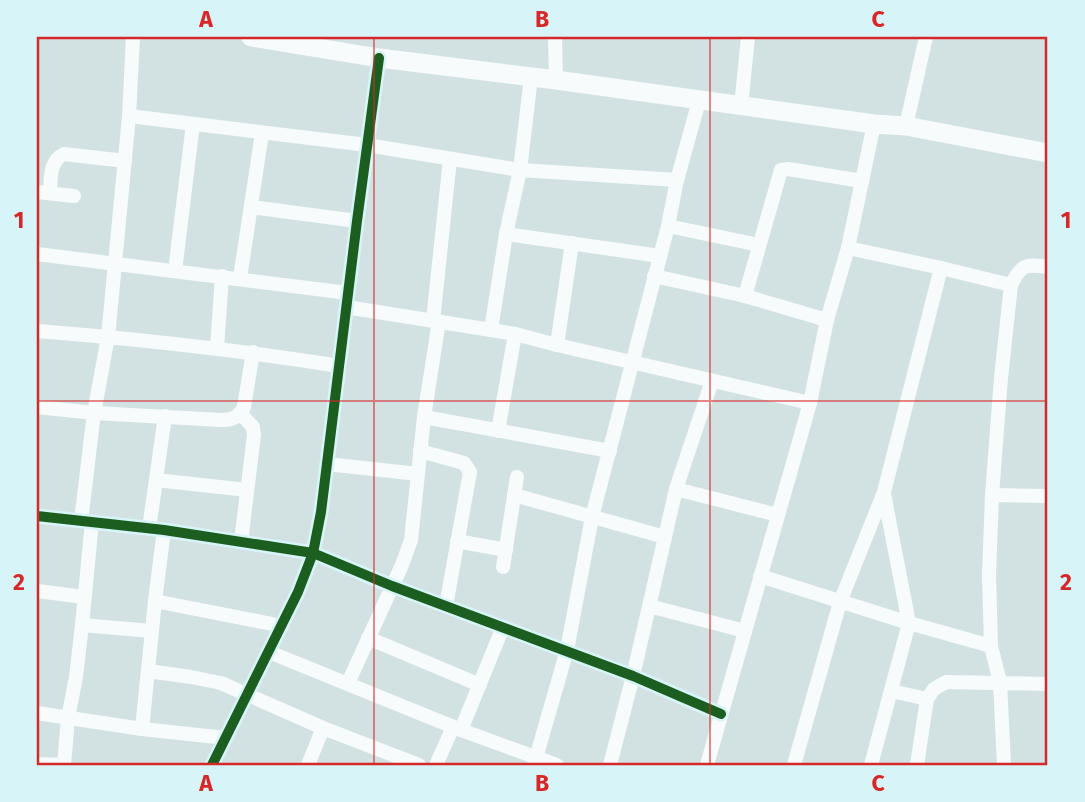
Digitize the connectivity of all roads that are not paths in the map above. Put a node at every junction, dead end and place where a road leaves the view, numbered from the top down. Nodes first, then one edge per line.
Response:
1 (133, 37) edge
2 (251, 37) edge
3 (555, 37) edge
4 (748, 37) edge
5 (926, 37) edge
6 (297, 40) edge
7 (379, 58) junction
8 (531, 77) junction
9 (556, 80) junction
10 (699, 101) junction
11 (741, 106) junction
12 (129, 116) junction
13 (193, 124) junction
14 (874, 124) junction
15 (906, 126) junction
16 (262, 133) junction
17 (367, 145) junction
18 (1048, 153) edge
19 (450, 159) junction
20 (125, 161) junction
21 (520, 170) junction
22 (677, 180) junction
23 (862, 181) junction
24 (43, 193) edge
25 (74, 196) dead end
26 (251, 207) junction
27 (357, 221) junction
28 (668, 226) junction
29 (506, 234) junction
30 (572, 243) junction
31 (759, 245) junction
32 (848, 248) junction
33 (37, 254) edge
34 (660, 256) junction
35 (115, 263) junction
36 (1048, 267) edge
37 (942, 268) junction
38 (175, 271) junction
39 (222, 276) junction
40 (654, 276) junction
41 (240, 278) junction
42 (1011, 285) junction
43 (745, 296) junction
44 (347, 300) junction
45 (827, 320) junction
46 (436, 321) junction
47 (491, 330) junction
48 (37, 331) edge
49 (515, 334) junction
50 (108, 337) junction
51 (557, 345) junction
52 (217, 348) junction
53 (253, 352) junction
54 (632, 363) junction
55 (339, 366) junction
56 (712, 381) junction
57 (810, 403) junction
58 (37, 407) edge
59 (94, 413) junction
60 (240, 414) junction
61 (165, 416) junction
62 (424, 417) junction
63 (498, 430) junction
64 (610, 451) junction
65 (420, 452) junction
66 (327, 464) junction
67 (418, 474) junction
68 (517, 477) dead end
69 (156, 480) junction
70 (676, 489) junction
71 (247, 490) junction
72 (884, 492) junction
73 (514, 495) junction
74 (992, 495) junction
75 (1048, 496) edge
76 (778, 514) junction
77 (37, 516) edge
78 (592, 517) junction
79 (86, 522) junction
80 (157, 530) junction
81 (665, 537) junction
82 (457, 541) junction
83 (241, 542) junction
84 (506, 550) junction
85 (313, 553) junction
86 (503, 567) dead end
87 (760, 576) junction
88 (392, 586) junction
89 (37, 591) edge
90 (85, 597) junction
91 (155, 601) junction
92 (840, 602) junction
93 (446, 606) junction
94 (649, 606) junction
95 (909, 623) junction
96 (82, 625) junction
97 (282, 626) junction
98 (503, 627) junction
99 (152, 631) junction
100 (745, 631) junction
101 (368, 638) junction
102 (991, 646) junction
103 (566, 650) junction
104 (269, 652) junction
105 (148, 671) junction
106 (633, 676) junction
107 (1000, 682) junction
108 (348, 683) junction
109 (1048, 684) edge
110 (480, 685) junction
111 (891, 691) junction
112 (247, 694) junction
113 (927, 699) junction
114 (37, 713) edge
115 (721, 714) junction
116 (68, 718) junction
117 (323, 728) junction
118 (142, 729) junction
119 (457, 729) junction
120 (226, 738) junction
121 (535, 761) edge
122 (37, 764) edge
123 (64, 765) edge
124 (212, 765) edge
125 (308, 765) edge
126 (419, 765) edge
127 (436, 765) edge
128 (558, 765) edge
129 (610, 765) edge
130 (707, 765) edge
131 (794, 765) edge
132 (871, 765) edge
133 (917, 765) edge
134 (1004, 765) edge

1 - 12 street
2 - 6 main road
3 - 9 street
4 - 11 street
5 - 15 street
6 - 7 main road
7 - 8 main road
7 - 17 street
8 - 9 main road
8 - 21 street
9 - 10 main road
10 - 11 main road
10 - 22 street
11 - 14 main road
12 - 13 street
12 - 20 street
13 - 16 street
13 - 38 street
14 - 15 main road
14 - 23 street
15 - 18 main road
16 - 17 street
16 - 26 street
17 - 19 street
17 - 27 street
19 - 21 street
19 - 46 street
20 - 24 street
20 - 35 street
21 - 22 street
21 - 29 street
22 - 28 street
23 - 31 street
23 - 32 street
24 - 25 street
26 - 27 street
26 - 41 street
27 - 44 street
28 - 31 street
28 - 34 street
29 - 30 street
29 - 47 street
30 - 34 street
30 - 51 street
31 - 43 street
32 - 37 street
32 - 45 street
33 - 35 street
34 - 40 street
35 - 38 street
35 - 50 street
36 - 42 street
37 - 42 street
37 - 72 street
38 - 39 street
39 - 41 street
39 - 52 street
40 - 43 street
40 - 54 street
41 - 44 street
42 - 74 street
43 - 45 street
44 - 46 street
44 - 55 street
45 - 57 street
46 - 47 street
46 - 62 street
47 - 49 street
48 - 50 street
49 - 51 street
49 - 63 street
50 - 52 street
50 - 59 street
51 - 54 street
52 - 53 street
53 - 55 street
53 - 60 street
54 - 56 street
54 - 64 street
55 - 66 street
56 - 57 street
56 - 70 street
57 - 76 street
58 - 59 street
59 - 61 street
59 - 79 street
60 - 61 street
60 - 71 street
61 - 69 street
62 - 63 street
62 - 65 street
63 - 64 street
64 - 78 street
65 - 67 street
65 - 82 street
66 - 67 street
66 - 85 street
67 - 88 street
68 - 73 street
69 - 71 street
69 - 80 street
70 - 76 street
70 - 81 street
71 - 83 street
72 - 92 street
72 - 95 street
73 - 78 street
73 - 84 street
74 - 75 street
74 - 102 street
76 - 87 street
77 - 79 street
78 - 81 street
78 - 103 street
79 - 80 street
79 - 90 street
80 - 83 street
80 - 91 street
81 - 94 street
82 - 84 street
82 - 93 street
83 - 85 street
84 - 86 street
85 - 88 street
85 - 97 street
87 - 92 street
87 - 100 street
88 - 93 street
88 - 101 street
89 - 90 street
90 - 96 street
91 - 97 street
91 - 99 street
92 - 95 street
92 - 131 street
93 - 98 street
94 - 100 street
94 - 106 street
95 - 102 street
95 - 111 street
96 - 99 street
96 - 116 street
97 - 104 street
98 - 103 street
98 - 110 street
99 - 105 street
100 - 115 street
101 - 108 street
101 - 110 street
102 - 107 street
103 - 106 street
103 - 121 street
104 - 108 street
104 - 112 street
105 - 112 street
105 - 118 street
106 - 115 street
106 - 129 street
107 - 109 street
107 - 113 street
107 - 134 street
108 - 119 street
110 - 119 street
111 - 113 street
111 - 132 street
112 - 117 street
112 - 120 street
113 - 133 street
114 - 116 street
115 - 130 street
116 - 118 street
116 - 123 street
117 - 125 street
117 - 126 street
118 - 120 street
119 - 121 street
119 - 127 street
120 - 124 street
121 - 128 street
122 - 123 street

